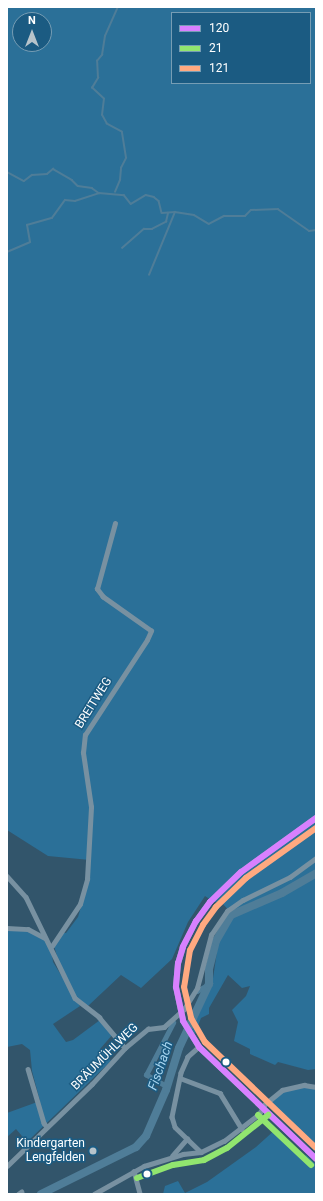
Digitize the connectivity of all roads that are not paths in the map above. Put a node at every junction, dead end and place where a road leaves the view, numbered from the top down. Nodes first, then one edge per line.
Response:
1 (115, 523) dead end
2 (316, 818) edge
3 (316, 858) edge
4 (7, 876) edge
5 (7, 928) edge
6 (45, 938) junction
7 (52, 946) junction
8 (180, 1013) junction
9 (199, 1047) junction
10 (125, 1048) junction
11 (28, 1069) dead end
12 (180, 1078) junction
13 (316, 1087) edge
14 (263, 1108) junction
15 (47, 1127) junction
16 (242, 1129) junction
17 (187, 1139) junction
18 (201, 1152) junction
19 (171, 1157) junction
20 (316, 1159) edge
21 (7, 1166) edge
22 (134, 1171) junction
23 (94, 1194) edge
24 (140, 1194) edge

1 - 7 street, BREITWEG
2 - 8 main road
3 - 8 street, BRÄUMÜHLWEG
4 - 6 street
5 - 6 street
6 - 7 street
7 - 10 street
8 - 9 main road
8 - 10 street, BRÄUMÜHLWEG
9 - 12 street
9 - 14 main road
10 - 15 street, BRÄUMÜHLWEG
11 - 15 street
12 - 16 street
12 - 17 street
13 - 14 street
14 - 16 street
14 - 20 main road
15 - 21 street, BRÄUMÜHLWEG
16 - 18 street
17 - 18 street
17 - 19 street
18 - 19 street
19 - 22 street
22 - 23 street
22 - 24 street

